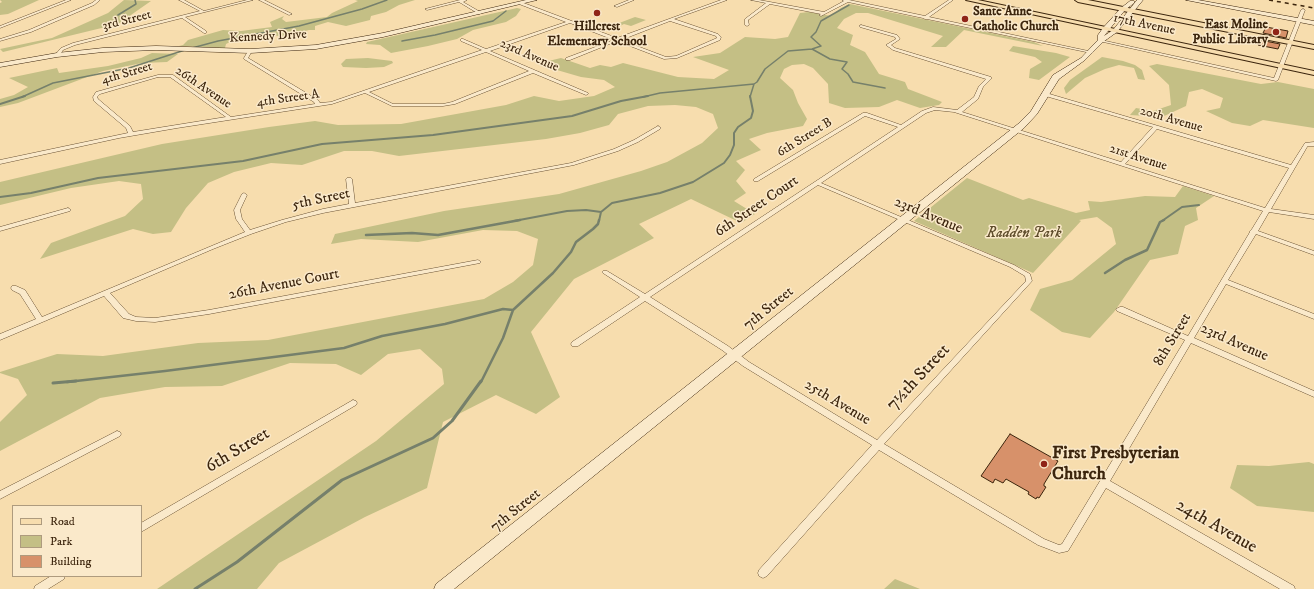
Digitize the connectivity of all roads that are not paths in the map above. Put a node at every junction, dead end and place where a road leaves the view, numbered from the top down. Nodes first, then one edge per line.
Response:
1 (69, 0) edge
2 (98, 0) edge
3 (180, 0) edge
4 (251, 0) edge
5 (261, 0) edge
6 (534, 0) edge
7 (632, 0) edge
8 (724, 0) edge
9 (752, 0) edge
10 (846, 0) edge
11 (951, 0) edge
12 (968, 0) edge
13 (1078, 0) edge
14 (1134, 0) edge
15 (1140, 0) edge
16 (1189, 0) edge
17 (463, 1) edge
18 (520, 3) junction
19 (769, 3) junction
20 (616, 6) dead end
21 (427, 9) dead end
22 (1123, 9) junction
23 (1303, 10) dead end
24 (1133, 11) junction
25 (204, 12) junction
26 (480, 13) junction
27 (290, 14) dead end
28 (182, 17) junction
29 (925, 18) junction
30 (672, 20) junction
31 (1298, 20) junction
32 (569, 22) junction
33 (1314, 23) edge
34 (747, 24) dead end
35 (861, 26) dead end
36 (0, 27) edge
37 (1105, 29) junction
38 (1115, 31) junction
39 (205, 32) dead end
40 (0, 40) edge
41 (462, 40) dead end
42 (617, 40) junction
43 (1101, 41) junction
44 (1290, 42) junction
45 (1314, 47) edge
46 (250, 51) junction
47 (487, 51) junction
48 (1091, 52) junction
49 (57, 55) junction
50 (568, 60) dead end
51 (1, 64) edge
52 (1281, 66) junction
53 (533, 71) junction
54 (1314, 73) edge
55 (166, 75) joint
56 (366, 92) junction
57 (586, 94) dead end
58 (1044, 94) junction
59 (318, 105) junction
60 (958, 112) junction
61 (229, 118) junction
62 (902, 127) junction
63 (1156, 127) junction
64 (658, 128) dead end
65 (1016, 130) junction
66 (131, 134) junction
67 (1312, 143) edge
68 (0, 162) edge
69 (1122, 164) junction
70 (1292, 167) junction
71 (349, 179) dead end
72 (756, 180) dead end
73 (817, 183) junction
74 (244, 195) dead end
75 (352, 206) junction
76 (68, 210) dead end
77 (1266, 210) junction
78 (1314, 216) edge
79 (903, 220) junction
80 (0, 229) edge
81 (1253, 231) junction
82 (249, 233) junction
83 (1314, 253) edge
84 (478, 262) dead end
85 (605, 272) dead end
86 (1028, 275) joint
87 (1224, 281) junction
88 (14, 288) dead end
89 (106, 293) junction
90 (644, 298) junction
91 (1120, 309) dead end
92 (1314, 317) edge
93 (40, 320) junction
94 (0, 337) edge
95 (1190, 339) junction
96 (575, 344) dead end
97 (734, 355) junction
98 (1314, 394) edge
99 (353, 403) dead end
100 (117, 434) dead end
101 (878, 444) junction
102 (1104, 482) junction
103 (0, 495) edge
104 (142, 527) edge
105 (1059, 549) joint
106 (763, 573) dead end
107 (58, 577) edge
108 (38, 589) edge
109 (442, 589) edge
110 (1290, 589) edge

1 - 36 street
2 - 40 street
3 - 25 street
4 - 25 street, 3rd Street
5 - 27 street
6 - 18 main road, Kennedy Drive
7 - 20 street
8 - 30 street
9 - 19 street
10 - 19 street
10 - 29 street
11 - 29 street
12 - 37 main road, 17th Avenue
13 - 22 main road
14 - 22 main road, 7th Street
15 - 24 main road, 7th Street
16 - 31 main road
17 - 21 street
17 - 26 street
18 - 26 main road, Kennedy Drive
18 - 32 street
19 - 34 street
22 - 24 main road
22 - 37 main road, 7th Street
23 - 31 street
24 - 38 main road, 7th Street
24 - 44 main road
25 - 28 street, 3rd Street
26 - 46 main road, Kennedy Drive
28 - 39 street
28 - 49 street, 3rd Street
29 - 48 street
30 - 42 street
30 - 42 street
31 - 33 main road
31 - 44 street
32 - 42 street
32 - 47 street, 4th Street A
35 - 60 street
37 - 38 main road, 17th Avenue
37 - 43 main road, 7th Street
38 - 43 main road, 7th Street
38 - 52 main road, 17th Avenue
41 - 47 street, 23rd Avenue
42 - 50 street
43 - 48 main road, 7th Street
43 - 52 street
44 - 45 main road
44 - 52 street
46 - 49 main road, Kennedy Drive
46 - 59 street
47 - 53 street, 23rd Avenue
47 - 56 street, 4th Street A
48 - 58 main road, 7th Street
49 - 51 main road, Kennedy Drive
52 - 54 main road, 17th Avenue
53 - 56 street
53 - 57 street, 23rd Avenue
55 - 61 street, 26th Avenue
55 - 66 street, 4th Street
56 - 59 street, 4th Street A
58 - 63 street, 20th Avenue
58 - 65 main road, 7th Street
59 - 61 street, 4th Street A
60 - 62 street, 6th Street Court
60 - 65 street, 21st Avenue
61 - 66 street, 4th Street A
62 - 72 street, 6th Street B
62 - 73 street, 6th Street Court
63 - 69 street
63 - 70 street, 20th Avenue
64 - 75 street, 5th Street
65 - 69 street, 21st Avenue
65 - 79 main road, 7th Street
66 - 68 street, 4th Street A
67 - 70 street, 8th Street
69 - 77 street, 21st Avenue
70 - 77 street, 8th Street
71 - 75 street
73 - 79 street, 23rd Avenue
73 - 90 street, 6th Street Court
74 - 82 street
75 - 82 street, 5th Street
76 - 80 street
77 - 78 street, 21st Avenue
77 - 81 street, 8th Street
79 - 86 street, 23rd Avenue
79 - 97 main road, 7th Street
81 - 83 street
81 - 87 street, 8th Street
82 - 89 street, 5th Street
84 - 89 street, 26th Avenue Court
85 - 90 street, 25th Avenue
86 - 101 street, 7½th Street
87 - 92 street
87 - 95 street, 8th Street
88 - 93 street
89 - 93 street, 5th Street
90 - 96 street, 6th Street Court
90 - 97 street, 25th Avenue
91 - 95 street, 23rd Avenue
93 - 94 street, 5th Street
95 - 98 street, 23rd Avenue
95 - 102 street, 8th Street
97 - 101 street, 25th Avenue
97 - 109 main road, 7th Street
99 - 104 street, 6th Street
100 - 103 street
101 - 105 street, 25th Avenue
101 - 106 street, 7½th Street
102 - 105 street, 8th Street
102 - 110 street, 24th Avenue
107 - 108 street

